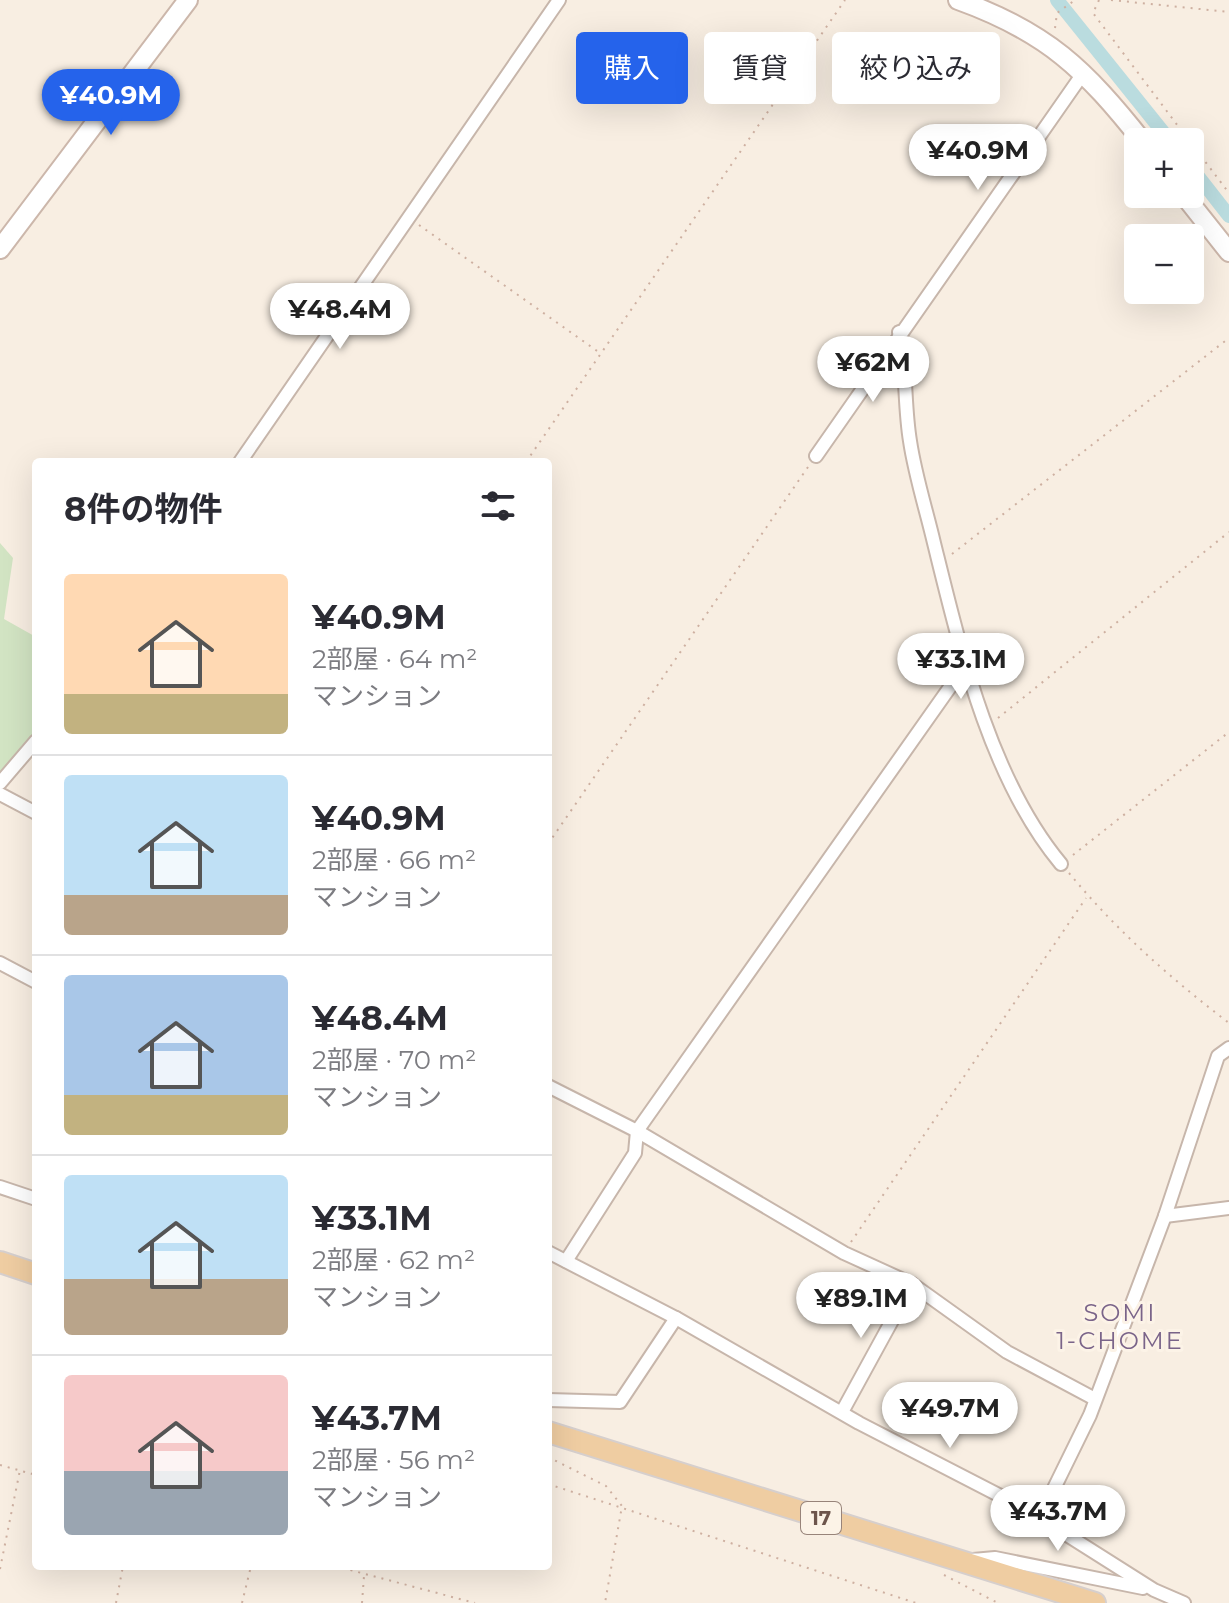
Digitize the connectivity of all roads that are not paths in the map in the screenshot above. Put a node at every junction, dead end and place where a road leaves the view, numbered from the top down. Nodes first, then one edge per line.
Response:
1 (188, 0) edge
2 (559, 0) edge
3 (958, 0) edge
4 (1084, 72) junction
5 (1131, 128) edge
6 (1194, 208) edge
7 (0, 249) edge
8 (1229, 252) edge
9 (899, 332) junction
10 (816, 456) road end
11 (243, 458) edge
12 (967, 663) junction
13 (32, 746) edge
14 (0, 783) edge
15 (0, 794) edge
16 (32, 811) edge
17 (1061, 864) road end
18 (0, 963) edge
19 (32, 980) edge
20 (1229, 1048) edge
21 (552, 1088) edge
22 (637, 1131) junction
23 (0, 1187) edge
24 (32, 1198) edge
25 (1229, 1208) edge
26 (1165, 1216) junction
27 (552, 1254) edge
28 (566, 1261) junction
29 (0, 1262) edge
30 (32, 1273) edge
31 (912, 1284) junction
32 (676, 1318) junction
33 (1095, 1399) junction
34 (552, 1400) edge
35 (842, 1412) junction
36 (552, 1433) edge
37 (1040, 1517) junction
38 (959, 1561) junction
39 (1154, 1590) junction
40 (1095, 1603) edge
41 (1184, 1603) edge

1 - 7 main road
2 - 11 street
3 - 4 main road
4 - 5 main road
4 - 9 street
6 - 8 main road
9 - 10 street
9 - 12 street
12 - 17 street
12 - 22 street
13 - 14 street
15 - 16 street
18 - 19 street
20 - 26 street
21 - 22 street
22 - 28 street
22 - 31 street
23 - 24 street
25 - 26 street
26 - 33 street
27 - 28 street
28 - 32 street
29 - 30 main road
31 - 33 street
31 - 35 street
32 - 34 street
32 - 35 street
33 - 37 street
35 - 37 street
36 - 38 main road, 17
37 - 39 street
38 - 39 street
38 - 40 main road, 17
39 - 41 street

